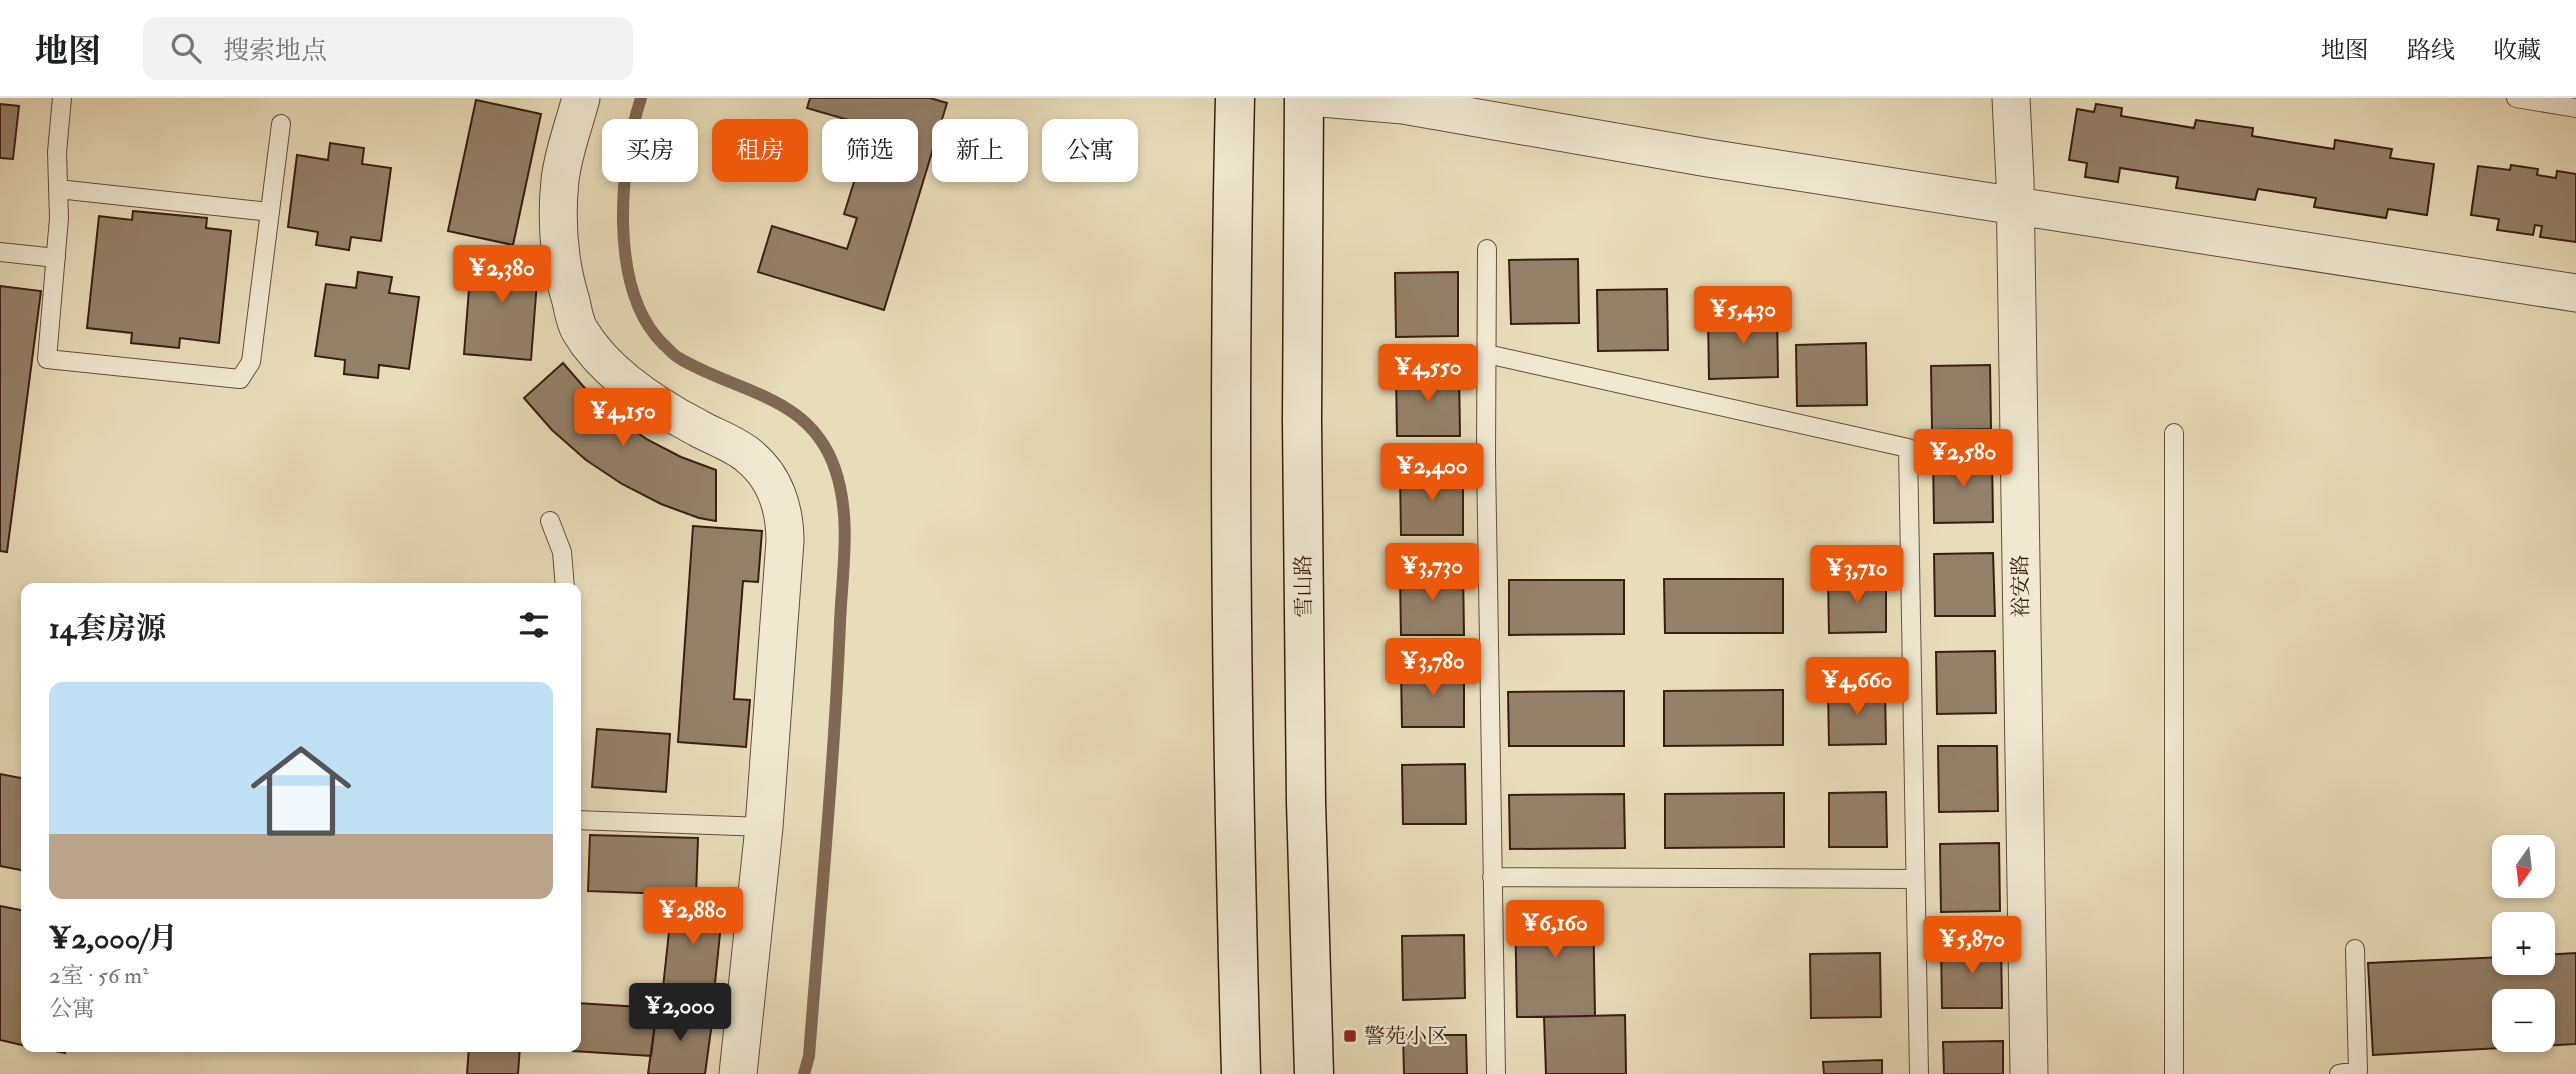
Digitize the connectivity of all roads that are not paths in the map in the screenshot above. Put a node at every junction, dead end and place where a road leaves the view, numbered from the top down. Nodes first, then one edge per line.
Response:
1 (62, 98) edge
2 (581, 98) edge
3 (1235, 98) edge
4 (1304, 98) edge
5 (1321, 98) edge
6 (2011, 98) edge
7 (2516, 98) edge
8 (2576, 108) edge
9 (281, 124) dead end
10 (58, 189) junction
11 (2015, 206) junction
12 (270, 212) junction
13 (1487, 249) dead end
14 (0, 252) edge
15 (56, 258) junction
16 (2576, 293) edge
17 (1487, 354) junction
18 (2174, 433) dead end
19 (550, 521) dead end
20 (565, 583) edge
21 (581, 820) edge
22 (764, 827) junction
23 (1492, 877) junction
24 (1916, 879) junction
25 (2355, 949) dead end
26 (738, 1074) edge
27 (1241, 1074) edge
28 (1314, 1074) edge
29 (1496, 1074) edge
30 (1919, 1074) edge
31 (2029, 1074) edge
32 (2174, 1074) edge
33 (2339, 1074) edge

1 - 10 lane
2 - 22 street
3 - 27 main road
4 - 28 main road, 雪山路
5 - 11 street
6 - 11 street, 裕安路
7 - 8 lane
9 - 12 lane
10 - 12 lane
10 - 15 lane
11 - 16 street
11 - 31 street, 裕安路
12 - 15 lane
13 - 17 lane
14 - 15 lane
17 - 23 lane
17 - 24 lane
18 - 32 lane
19 - 20 lane
21 - 22 lane
22 - 26 street
23 - 24 lane
23 - 29 lane
24 - 30 lane
25 - 33 lane

